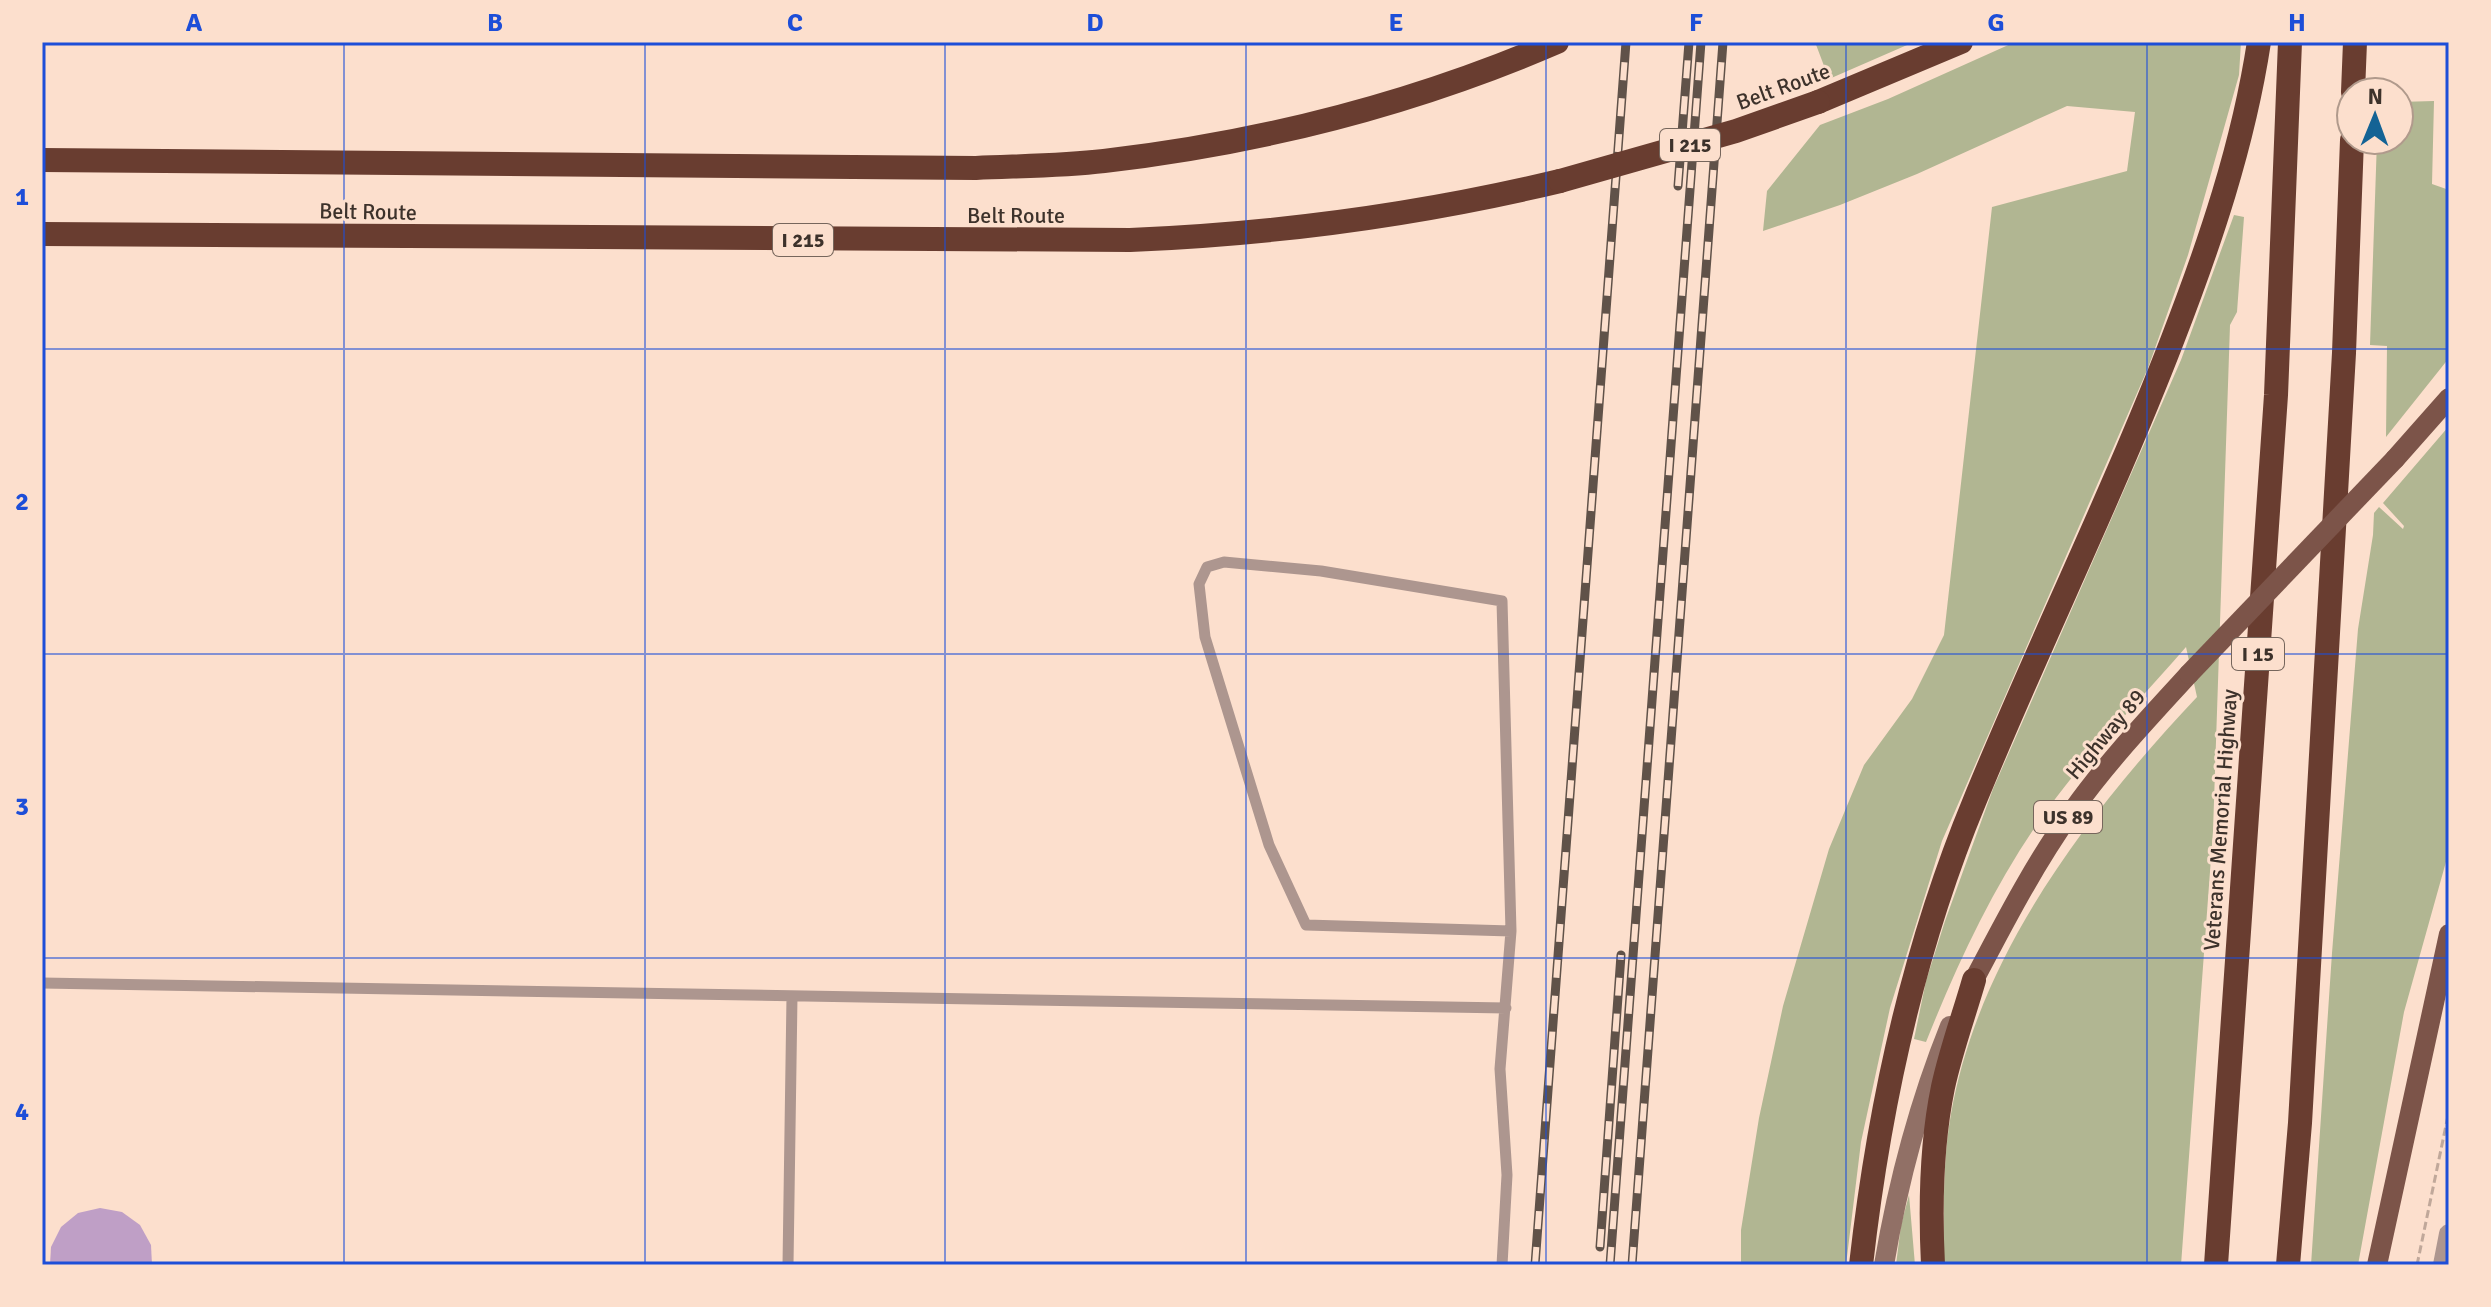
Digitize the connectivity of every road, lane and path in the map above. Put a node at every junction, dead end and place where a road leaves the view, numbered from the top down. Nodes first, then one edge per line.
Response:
1 (1557, 42) edge
2 (1961, 42) edge
3 (2259, 42) edge
4 (2290, 42) edge
5 (2355, 42) edge
6 (2354, 76) edge
7 (2351, 156) edge
8 (42, 160) edge
9 (42, 234) edge
10 (2449, 398) edge
11 (1511, 931) junction
12 (2449, 934) edge
13 (1974, 980) junction
14 (42, 983) edge
15 (792, 996) junction
16 (1506, 1008) junction
17 (2449, 1111) edge
18 (2449, 1234) edge
19 (788, 1265) edge
20 (1502, 1265) edge
21 (1861, 1265) edge
22 (1884, 1265) edge
23 (1933, 1265) edge
24 (2216, 1265) edge
25 (2288, 1265) edge
26 (2377, 1265) edge
27 (2417, 1265) edge
28 (2443, 1265) edge

1 - 8 highway
2 - 9 highway, Belt Route / I 215, bridge
3 - 21 highway
4 - 24 highway, Veterans Memorial Highway / I 15
5 - 6 highway
7 - 25 highway
10 - 13 main road, Highway 89 / US 89, bridge
11 - 11 lane
11 - 16 lane
12 - 26 main road
13 - 22 main road, Highway 89 / US 89
13 - 23 highway
14 - 15 lane
15 - 16 lane
15 - 19 lane
16 - 20 lane
17 - 27 path
18 - 28 street

